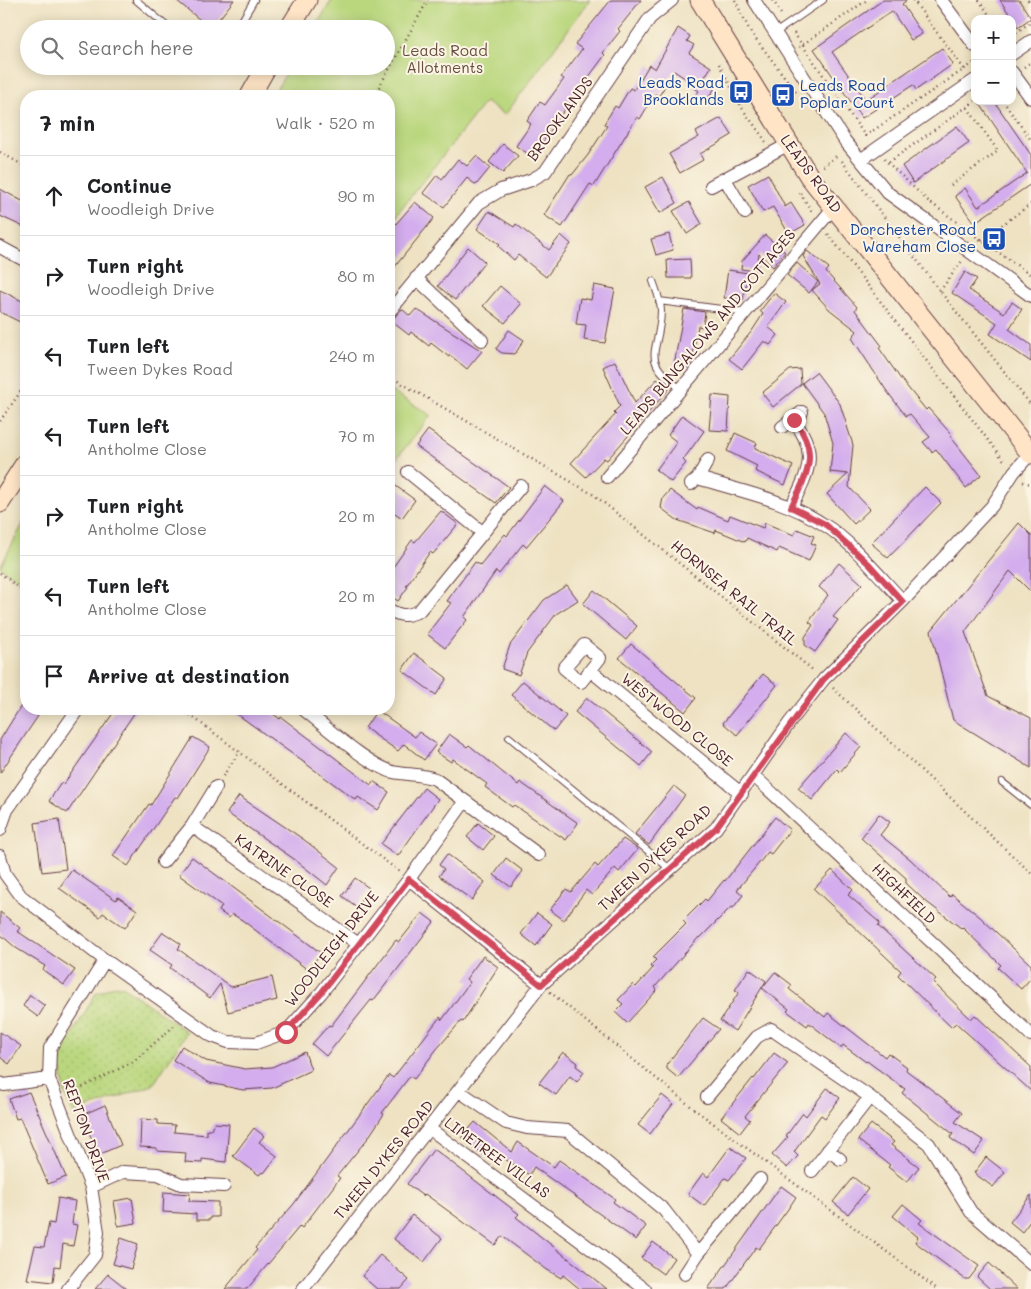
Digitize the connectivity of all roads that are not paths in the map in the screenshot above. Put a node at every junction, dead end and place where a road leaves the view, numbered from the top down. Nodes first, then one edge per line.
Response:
1 (136, 0) edge
2 (254, 0) edge
3 (307, 0) edge
4 (672, 0) edge
5 (700, 0) edge
6 (754, 0) edge
7 (822, 0) edge
8 (941, 0) edge
9 (159, 20) edge
10 (242, 20) edge
11 (295, 20) edge
12 (775, 33) junction
13 (971, 41) edge
14 (1031, 41) edge
15 (1016, 51) edge
16 (262, 75) edge
17 (1016, 77) edge
18 (971, 83) edge
19 (253, 90) edge
20 (1031, 98) edge
21 (789, 144) junction
22 (862, 160) junction
23 (725, 179) junction
24 (711, 186) dead end
25 (834, 207) junction
26 (745, 214) dead end
27 (0, 247) edge
28 (20, 259) edge
29 (416, 278) junction
30 (653, 281) dead end
31 (1031, 296) edge
32 (659, 301) junction
33 (395, 304) edge
34 (745, 312) junction
35 (482, 340) dead end
36 (681, 389) junction
37 (782, 427) dead end
38 (1031, 453) edge
39 (708, 460) dead end
40 (20, 471) edge
41 (408, 472) dead end
42 (607, 477) dead end
43 (521, 486) dead end
44 (0, 503) edge
45 (791, 507) junction
46 (482, 532) junction
47 (903, 602) junction
48 (395, 613) edge
49 (591, 671) dead end
50 (74, 715) edge
51 (311, 715) edge
52 (509, 738) dead end
53 (754, 776) junction
54 (1002, 782) dead end
55 (216, 786) road end
56 (742, 794) junction
57 (465, 801) junction
58 (1031, 805) edge
59 (192, 826) junction
60 (0, 830) edge
61 (539, 855) dead end
62 (0, 856) edge
63 (163, 862) dead end
64 (670, 869) junction
65 (409, 879) junction
66 (357, 943) junction
67 (105, 960) junction
68 (541, 985) junction
69 (1031, 1035) edge
70 (49, 1079) junction
71 (0, 1083) edge
72 (459, 1092) junction
73 (707, 1097) dead end
74 (870, 1097) junction
75 (430, 1129) junction
76 (828, 1150) junction
77 (840, 1158) dead end
78 (812, 1171) dead end
79 (760, 1178) dead end
80 (224, 1186) dead end
81 (91, 1187) junction
82 (698, 1254) junction
83 (1030, 1262) edge
84 (685, 1274) dead end
85 (68, 1289) edge
86 (304, 1289) edge
87 (645, 1289) edge

1 - 9 lane
2 - 10 lane
3 - 11 main road
4 - 29 street, BROOKLANDS
5 - 21 main road, LEADS ROAD
6 - 12 street
7 - 12 lane
8 - 13 street
12 - 22 street
14 - 15 street
16 - 19 main road
17 - 20 street
18 - 22 street
21 - 23 street
21 - 25 main road, LEADS ROAD
22 - 31 street
23 - 24 street
23 - 26 street
25 - 34 street, LEADS BUNGALOWS AND COTTAGES
25 - 38 main road, LEADS ROAD
27 - 28 street
29 - 33 street, BROOKLANDS
29 - 35 street
30 - 32 lane
32 - 34 lane
32 - 36 lane
34 - 36 street, LEADS BUNGALOWS AND COTTAGES
36 - 42 street, LEADS BUNGALOWS AND COTTAGES
37 - 45 street
38 - 47 street, TWEEN DYKES ROAD
39 - 45 street
40 - 44 main road
41 - 46 street
43 - 46 street
45 - 47 street
46 - 48 street
47 - 53 street, TWEEN DYKES ROAD
49 - 56 street, WESTWOOD CLOSE
50 - 60 street
51 - 57 street
52 - 64 lane
53 - 56 street, TWEEN DYKES ROAD
53 - 69 street, HIGHFIELD
54 - 58 lane
55 - 59 street
56 - 64 street, TWEEN DYKES ROAD
57 - 61 street
57 - 65 street, WOODLEIGH DRIVE
59 - 63 street
59 - 66 street, KATRINE CLOSE
62 - 67 street, WOODLEIGH DRIVE
64 - 68 street, TWEEN DYKES ROAD
65 - 66 street, WOODLEIGH DRIVE
65 - 68 street
66 - 67 street, WOODLEIGH DRIVE
67 - 70 street, REPTON DRIVE
68 - 72 street, TWEEN DYKES ROAD
70 - 71 street
70 - 81 street, REPTON DRIVE
72 - 75 street, TWEEN DYKES ROAD
72 - 82 street
73 - 74 street
74 - 76 street
74 - 83 street
75 - 86 street, TWEEN DYKES ROAD
75 - 87 street, LIMETREE VILLAS
76 - 77 street
76 - 78 street
79 - 82 street
80 - 81 street
81 - 85 street, REPTON DRIVE
82 - 84 street

